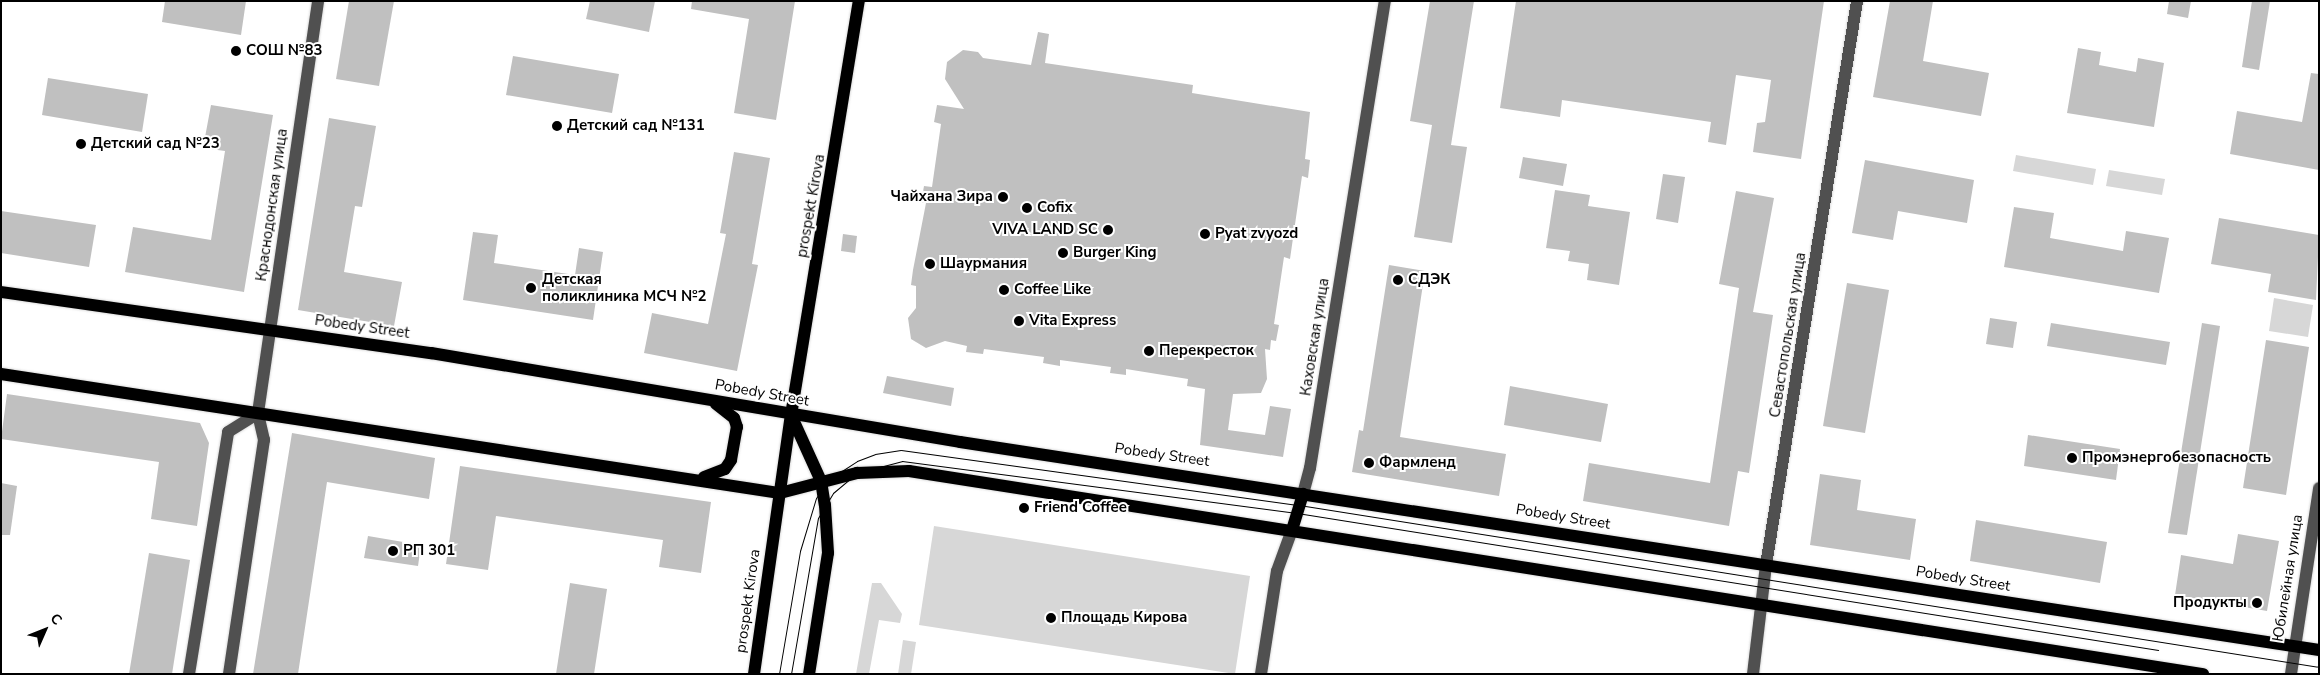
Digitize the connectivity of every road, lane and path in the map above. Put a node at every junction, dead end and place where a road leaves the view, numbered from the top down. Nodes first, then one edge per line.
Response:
1 (318, 1) edge
2 (859, 1) edge
3 (1385, 1) edge
4 (1858, 1) edge
5 (1, 292) edge
6 (270, 329) junction
7 (1, 374) edge
8 (709, 401) junction
9 (258, 413) junction
10 (791, 415) junction
11 (698, 479) junction
12 (821, 481) junction
13 (2319, 488) edge
14 (780, 494) junction
15 (1303, 494) junction
16 (1292, 530) junction
17 (1766, 565) junction
18 (1762, 603) junction
19 (2294, 646) junction
20 (2319, 650) edge
21 (189, 674) edge
22 (229, 674) edge
23 (754, 674) edge
24 (809, 674) edge
25 (1261, 674) edge
26 (1754, 674) edge
27 (2203, 674) edge
28 (2291, 674) edge

1 - 6 street, Краснодонская улица
2 - 10 main road, prospekt Kirova
3 - 15 street, Каховская улица
4 - 17 street, Севастопольская улица
5 - 6 main road, Pobedy Street
6 - 8 main road, Pobedy Street
6 - 9 street, Краснодонская улица
7 - 9 main road
8 - 10 main road, Pobedy Street
8 - 11 main road
9 - 11 main road
9 - 21 street
9 - 22 street, Краснодонская улица
10 - 12 main road
10 - 14 main road, prospekt Kirova
10 - 15 main road, Pobedy Street
11 - 14 main road
12 - 14 main road
12 - 16 main road
12 - 24 main road
13 - 19 street, Юбилейная улица
14 - 23 main road, prospekt Kirova
15 - 16 main road, Каховская улица
15 - 17 main road, Pobedy Street
16 - 18 main road
16 - 25 street, Каховская улица
17 - 18 street, Севастопольская улица
17 - 19 main road, Pobedy Street
18 - 26 street, Севастопольская улица
18 - 27 main road
19 - 20 main road, Pobedy Street
19 - 28 street, Юбилейная улица

